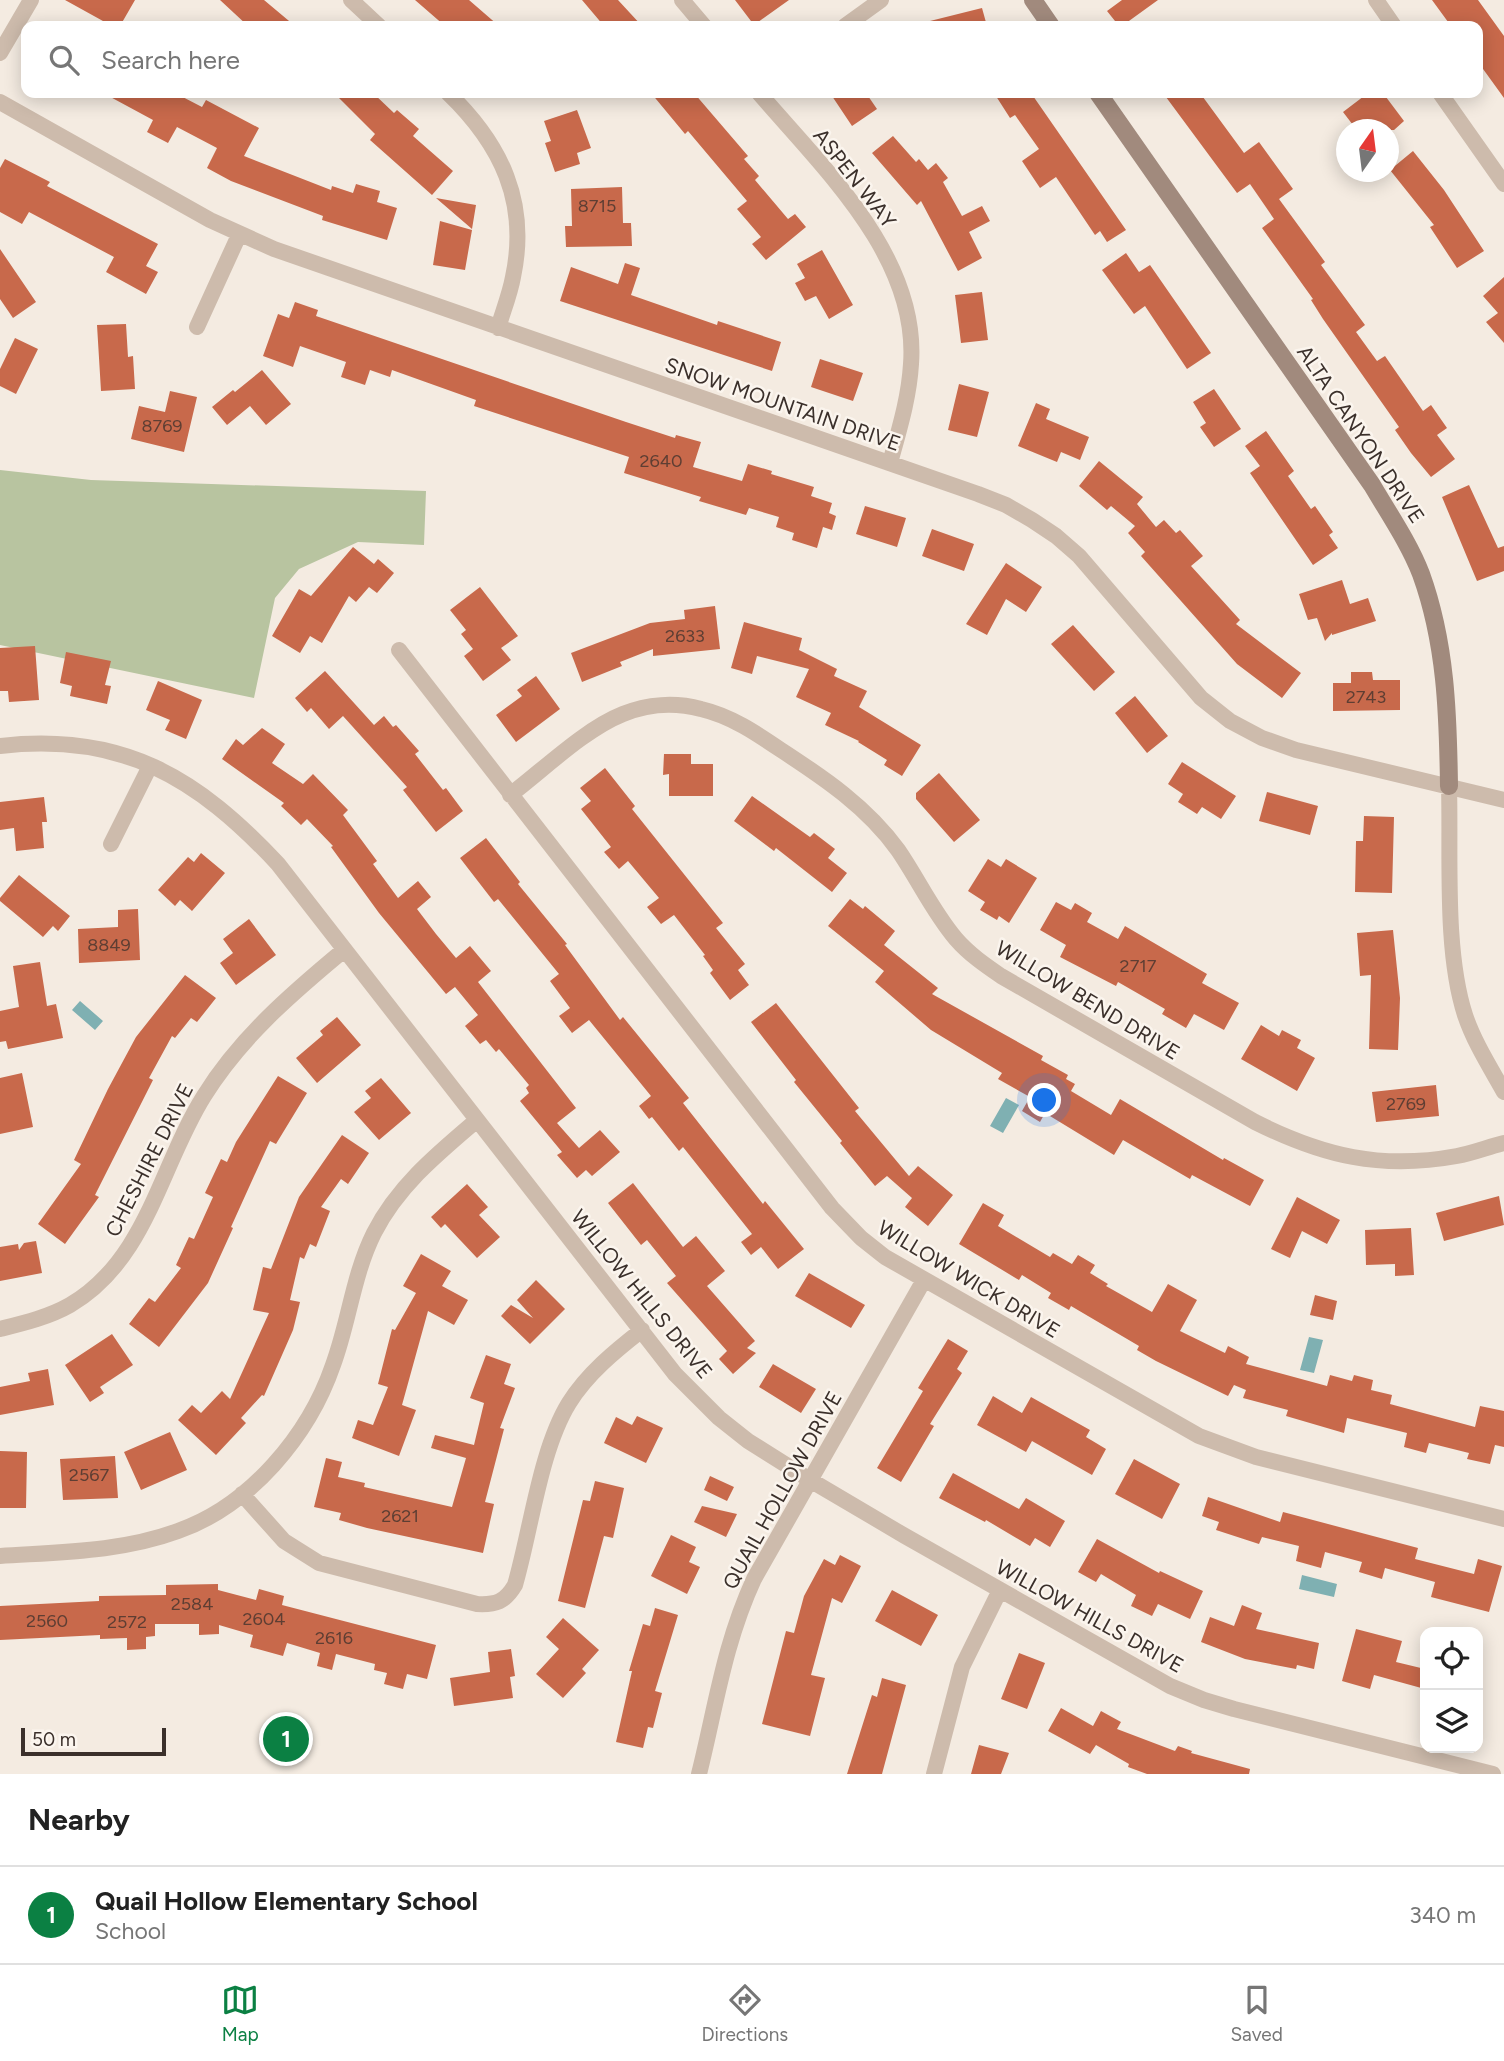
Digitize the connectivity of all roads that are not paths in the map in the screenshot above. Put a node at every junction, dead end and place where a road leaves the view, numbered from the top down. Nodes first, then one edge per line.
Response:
1 (31, 0) edge
2 (351, 0) edge
3 (682, 0) edge
4 (881, 0) edge
5 (1033, 0) edge
6 (1376, 0) edge
7 (374, 21) edge
8 (700, 21) edge
9 (852, 21) edge
10 (1048, 21) edge
11 (1391, 21) edge
12 (0, 53) edge
13 (453, 98) edge
14 (763, 98) edge
15 (1101, 98) edge
16 (1444, 98) edge
17 (0, 102) edge
18 (1504, 184) edge
19 (239, 235) junction
20 (197, 327) dead end
21 (498, 328) junction
22 (890, 463) junction
23 (399, 650) dead end
24 (0, 746) edge
25 (150, 766) junction
26 (1449, 786) junction
27 (510, 795) junction
28 (1504, 800) edge
29 (111, 844) dead end
30 (344, 950) junction
31 (1504, 1091) edge
32 (477, 1120) junction
33 (1504, 1143) edge
34 (924, 1280) junction
35 (0, 1329) edge
36 (642, 1330) junction
37 (810, 1480) junction
38 (242, 1493) junction
39 (1504, 1519) edge
40 (0, 1556) edge
41 (1000, 1590) junction
42 (699, 1774) edge
43 (934, 1774) edge
44 (1493, 1774) edge

1 - 12 street
2 - 7 street
3 - 8 street
4 - 9 street
5 - 10 street
6 - 11 street
13 - 21 street
14 - 22 street, ASPEN WAY
15 - 26 street, ALTA CANYON DRIVE
16 - 18 street
17 - 19 street, SNOW MOUNTAIN DRIVE
19 - 20 street
19 - 21 street, SNOW MOUNTAIN DRIVE
21 - 22 street, SNOW MOUNTAIN DRIVE
22 - 26 street, SNOW MOUNTAIN DRIVE
23 - 27 street, WILLOW WICK DRIVE
24 - 25 street, WILLOW HILLS DRIVE
25 - 29 street
25 - 30 street, WILLOW HILLS DRIVE
26 - 28 street, SNOW MOUNTAIN DRIVE
26 - 31 street, ALTA CANYON DRIVE
27 - 33 street, WILLOW BEND DRIVE
27 - 34 street, WILLOW WICK DRIVE
30 - 32 street, WILLOW HILLS DRIVE
30 - 35 street, CHESHIRE DRIVE
32 - 36 street, WILLOW HILLS DRIVE
32 - 38 street
34 - 37 street, QUAIL HOLLOW DRIVE
34 - 39 street, WILLOW WICK DRIVE
36 - 37 street, WILLOW HILLS DRIVE
36 - 38 street
37 - 41 street, WILLOW HILLS DRIVE
37 - 42 street, QUAIL HOLLOW DRIVE
38 - 40 street
41 - 43 street
41 - 44 street, WILLOW HILLS DRIVE

